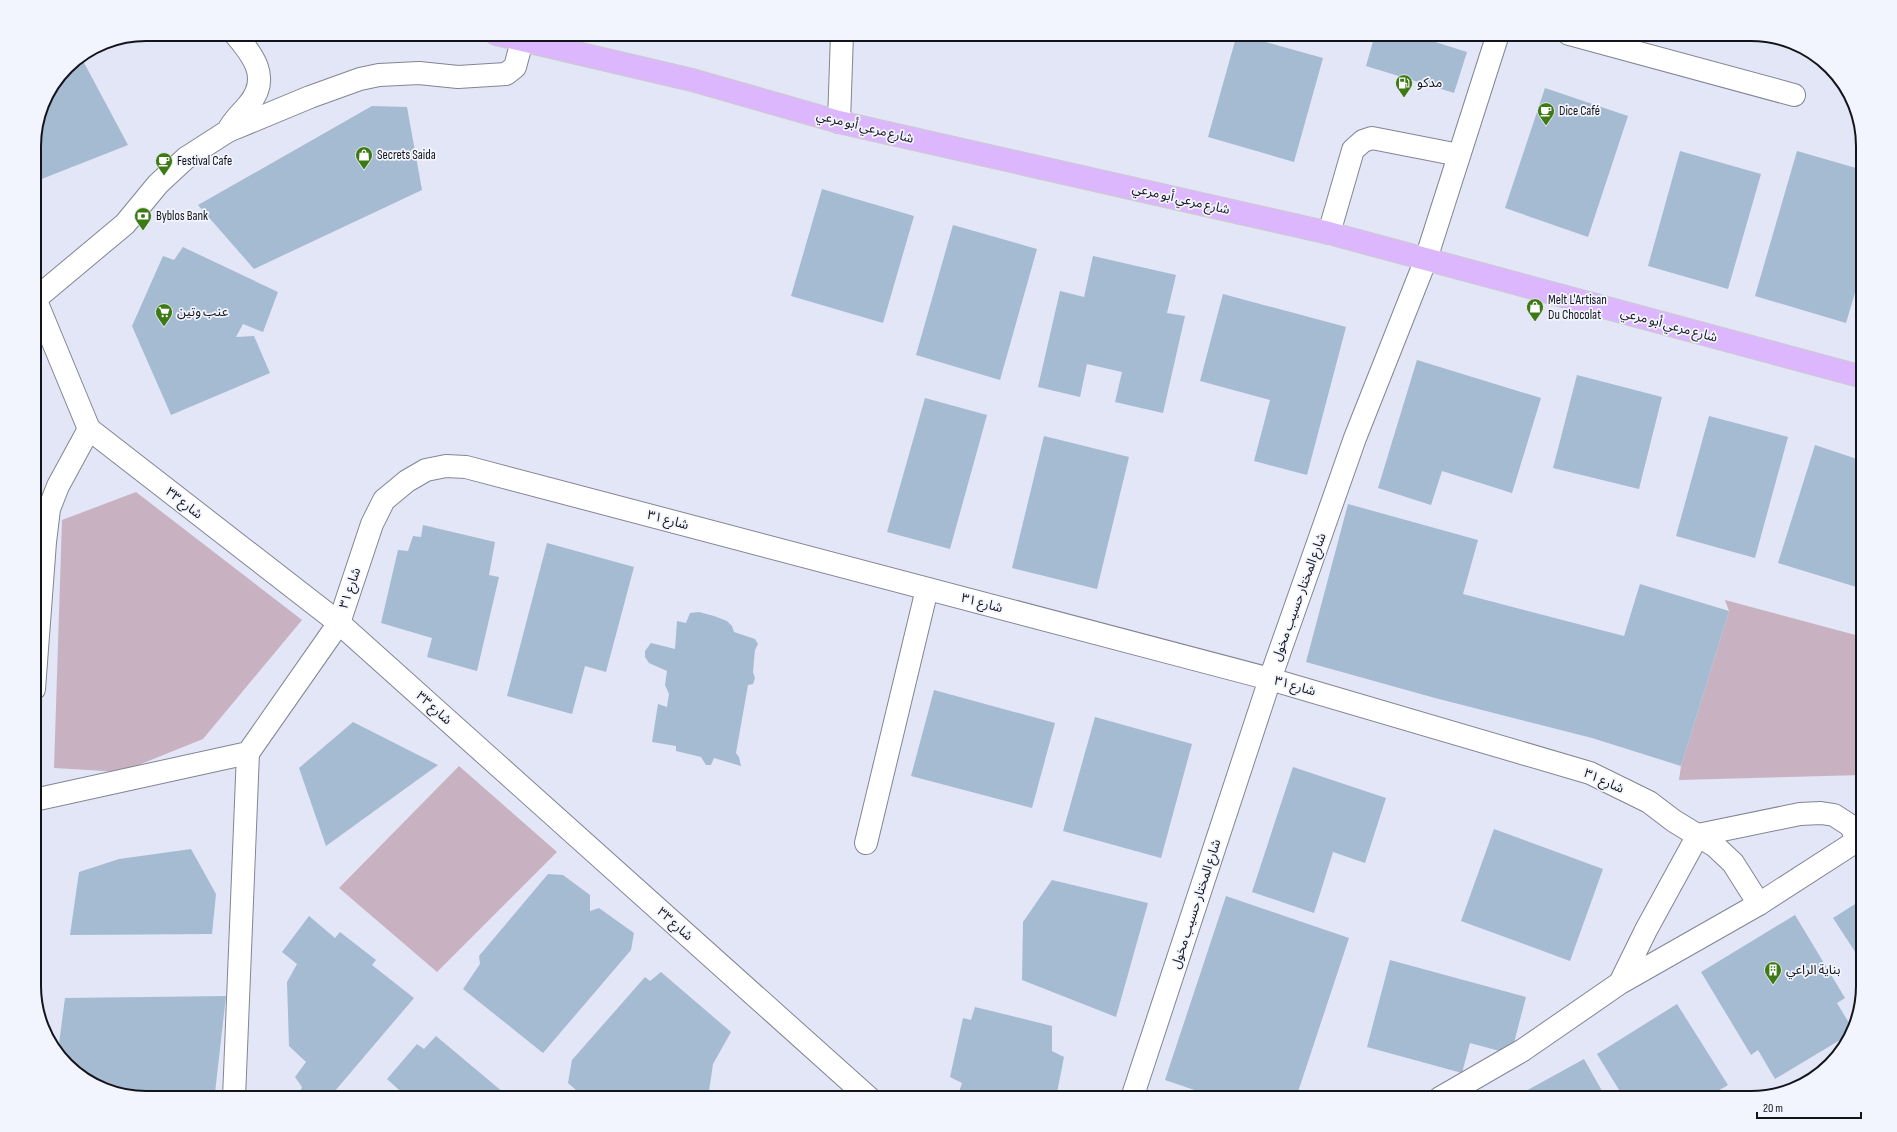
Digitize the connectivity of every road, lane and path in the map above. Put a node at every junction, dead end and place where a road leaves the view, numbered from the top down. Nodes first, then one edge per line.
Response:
1 (241, 41) edge
2 (520, 41) edge
3 (537, 41) edge
4 (842, 41) edge
5 (1496, 41) edge
6 (1595, 41) edge
7 (1794, 95) dead end
8 (839, 122) junction
9 (228, 131) junction
10 (1459, 155) junction
11 (1329, 233) junction
12 (1426, 259) junction
13 (41, 293) edge
14 (41, 313) edge
15 (1856, 375) edge
16 (89, 429) junction
17 (927, 589) junction
18 (41, 595) edge
19 (339, 623) junction
20 (1270, 678) junction
21 (248, 753) junction
22 (41, 798) edge
23 (1698, 835) junction
24 (866, 843) dead end
25 (1759, 904) junction
26 (1620, 983) junction
27 (234, 1091) edge
28 (861, 1091) edge
29 (1134, 1091) edge
30 (1452, 1091) edge

1 - 9 street
2 - 9 street
3 - 8 main road, شارع مرعي أبو مرعي
4 - 8 street
5 - 10 street, شارع المختار حسيب مخول
6 - 7 street
8 - 11 main road, شارع مرعي أبو مرعي
9 - 13 street
10 - 11 street
10 - 12 street, شارع المختار حسيب مخول
11 - 12 main road, شارع مرعي أبو مرعي
12 - 15 main road, شارع مرعي أبو مرعي
12 - 20 street, شارع المختار حسيب مخول
14 - 16 street
16 - 18 street
16 - 19 street, شارع ٣٣
17 - 19 street, شارع ٣١
17 - 20 street, شارع ٣١
17 - 24 street
19 - 21 street, شارع ٣١
19 - 28 street, شارع ٣٣
20 - 23 street, شارع ٣١
20 - 29 street, شارع المختار حسيب مخول
21 - 22 street
21 - 27 street
23 - 25 street, شارع ٣١
23 - 25 street
23 - 26 street
25 - 26 street
26 - 30 street

